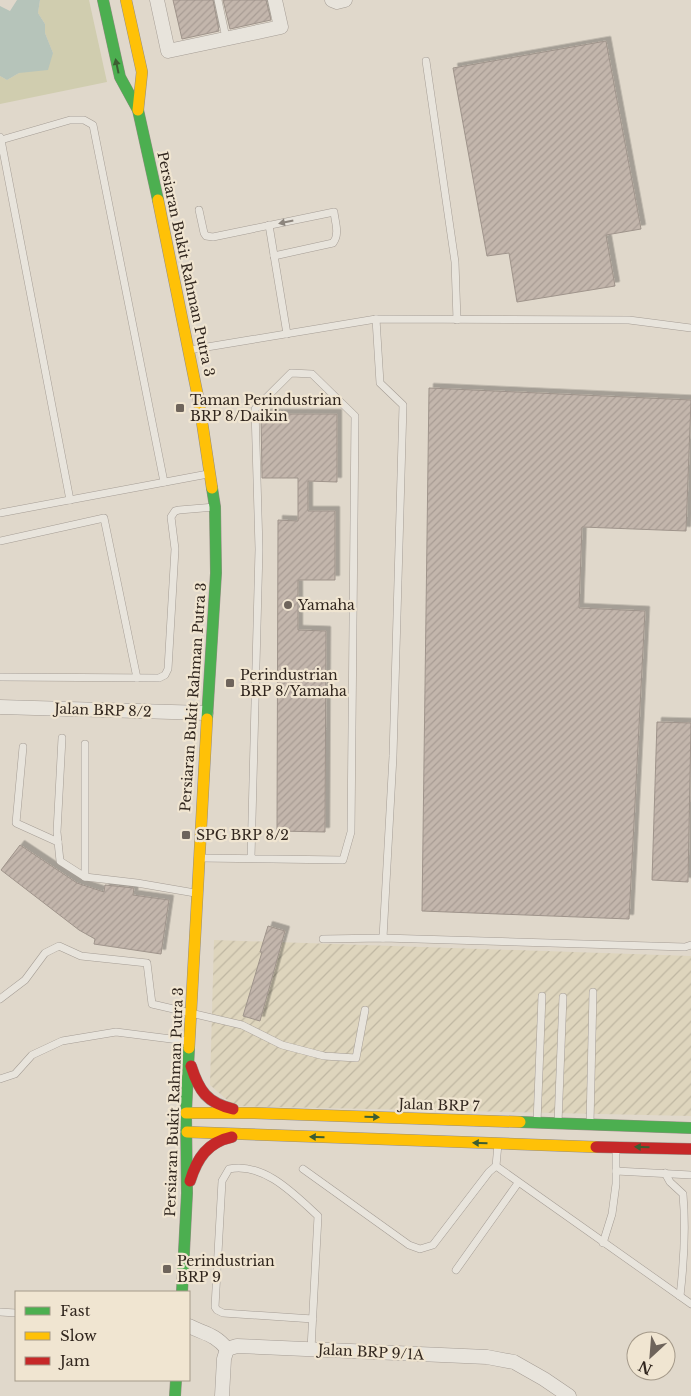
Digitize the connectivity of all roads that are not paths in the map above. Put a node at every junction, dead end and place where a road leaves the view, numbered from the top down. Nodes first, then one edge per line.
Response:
1 (103, 0) edge
2 (126, 0) edge
3 (157, 0) edge
4 (218, 0) edge
5 (275, 0) edge
6 (332, 0) edge
7 (345, 0) edge
8 (226, 38) junction
9 (426, 61) dead end
10 (138, 110) junction
11 (1, 138) edge
12 (199, 210) dead end
13 (269, 226) junction
14 (274, 256) junction
15 (376, 319) junction
16 (457, 320) junction
17 (691, 328) edge
18 (287, 334) junction
19 (188, 350) junction
20 (211, 473) junction
21 (164, 482) junction
22 (70, 500) junction
23 (215, 507) junction
24 (0, 513) edge
25 (0, 541) edge
26 (0, 677) edge
27 (137, 678) junction
28 (0, 707) edge
29 (206, 712) junction
30 (62, 738) dead end
31 (85, 744) dead end
32 (23, 747) dead end
33 (58, 842) junction
34 (198, 858) junction
35 (251, 858) junction
36 (84, 877) junction
37 (198, 893) junction
38 (323, 938) dead end
39 (383, 938) junction
40 (691, 945) edge
41 (593, 992) dead end
42 (542, 996) dead end
43 (563, 997) dead end
44 (0, 999) edge
45 (365, 1010) dead end
46 (191, 1014) junction
47 (190, 1042) junction
48 (189, 1060) junction
49 (0, 1079) edge
50 (186, 1113) junction
51 (254, 1113) junction
52 (537, 1123) junction
53 (558, 1124) junction
54 (590, 1125) junction
55 (691, 1128) edge
56 (187, 1132) junction
57 (260, 1134) junction
58 (498, 1144) junction
59 (616, 1146) junction
60 (691, 1149) edge
61 (496, 1166) junction
62 (304, 1169) dead end
63 (616, 1171) junction
64 (665, 1173) junction
65 (691, 1175) edge
66 (518, 1183) junction
67 (187, 1193) junction
68 (603, 1243) junction
69 (456, 1270) dead end
70 (182, 1291) edge
71 (680, 1296) junction
72 (691, 1304) edge
73 (0, 1312) edge
74 (15, 1312) edge
75 (313, 1319) junction
76 (190, 1326) edge
77 (227, 1349) junction
78 (312, 1349) junction
79 (176, 1381) edge
80 (175, 1396) edge
81 (222, 1396) edge
82 (569, 1396) edge

10 -> 1 main road, Persiaran Bukit Rahman Putra 3
2 - 10 main road, Persiaran Bukit Rahman Putra 3
3 - 8 street
4 - 8 lane
5 - 8 street
6 - 7 street
9 - 16 lane
10 - 19 main road, Persiaran Bukit Rahman Putra 3
11 - 21 lane
11 - 22 lane
12 - 13 lane
13 - 14 lane
14 -> 13 lane
14 - 18 lane
15 - 16 lane
15 - 18 lane
15 - 39 lane
16 - 17 lane
18 - 19 lane
19 - 20 main road, Persiaran Bukit Rahman Putra 3
20 - 21 lane
20 - 23 main road, Persiaran Bukit Rahman Putra 3
21 - 22 lane
22 - 24 lane
23 - 27 lane
23 - 29 main road, Persiaran Bukit Rahman Putra 3
25 - 27 lane
26 - 27 lane
28 - 29 street, Jalan BRP 8/2
29 - 34 main road, Persiaran Bukit Rahman Putra 3
30 - 33 lane
31 - 36 lane
32 - 33 lane
33 - 36 lane
34 - 35 lane
34 - 37 main road, Persiaran Bukit Rahman Putra 3
35 - 35 lane
36 - 37 lane
37 - 46 main road, Persiaran Bukit Rahman Putra 3
38 - 39 lane
39 - 40 lane
41 - 54 lane
42 - 52 lane
43 - 53 lane
44 - 46 lane
45 - 46 lane
46 - 47 main road, Persiaran Bukit Rahman Putra 3
47 - 48 main road, Persiaran Bukit Rahman Putra 3
47 - 49 lane
48 - 50 main road, Persiaran Bukit Rahman Putra 3
48 - 51 main road
50 - 51 main road, Jalan BRP 7
50 - 56 main road, Persiaran Bukit Rahman Putra 3
51 -> 52 main road, Jalan BRP 7
52 - 53 main road, Jalan BRP 7
53 - 54 main road, Jalan BRP 7
54 - 55 main road, Jalan BRP 7
56 - 57 main road
56 - 67 main road, Persiaran Bukit Rahman Putra 3
58 -> 57 main road
57 - 67 main road
58 - 59 main road
58 - 61 lane
60 -> 59 main road
59 - 63 lane
61 - 62 lane
61 - 66 lane
63 - 64 lane
63 - 68 lane
64 - 65 lane
64 - 71 lane
66 - 68 lane
66 - 69 lane
67 - 70 main road, Persiaran Bukit Rahman Putra 3
68 - 71 lane
71 - 72 lane
73 - 74 lane
75 - 75 lane
75 - 78 lane
76 - 77 street
77 - 78 street, Jalan BRP 9/1A
77 - 81 street
78 - 82 street, Jalan BRP 9/1A
79 - 80 main road

